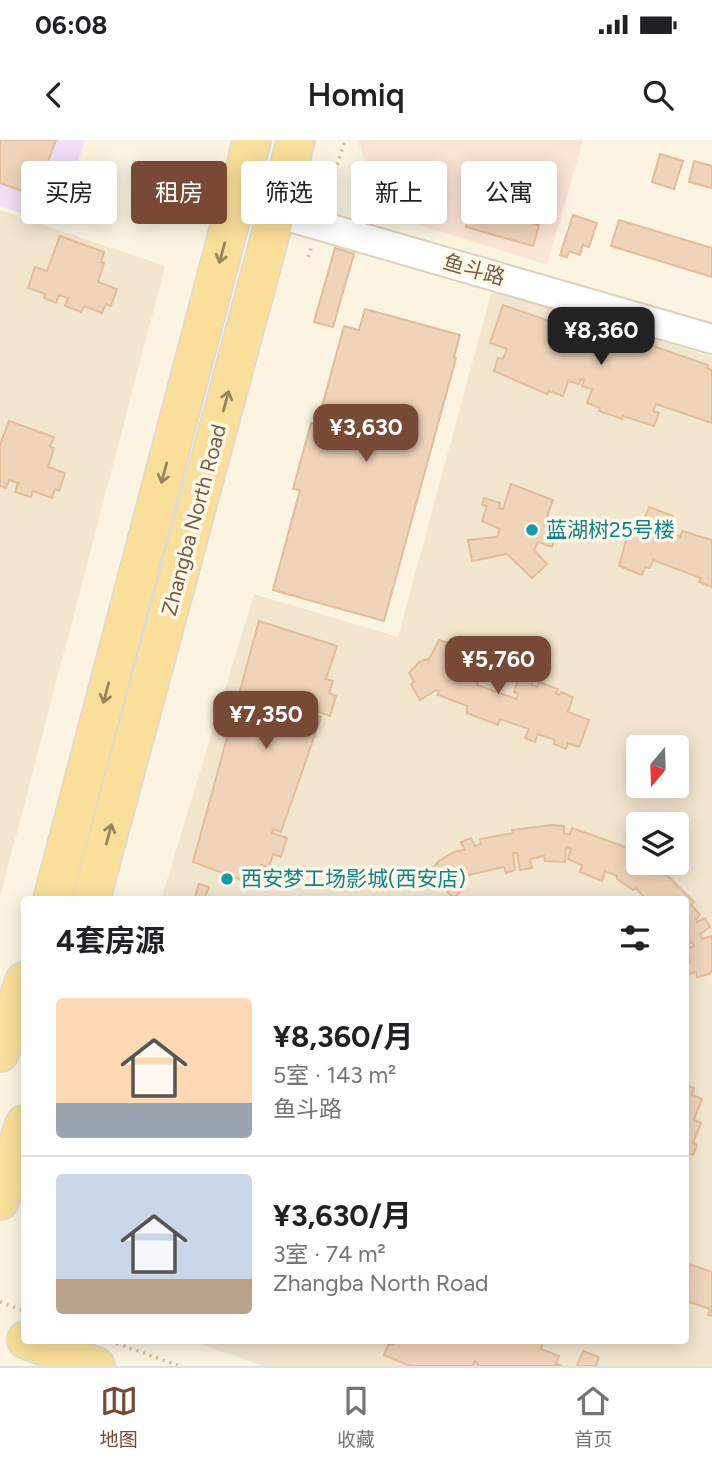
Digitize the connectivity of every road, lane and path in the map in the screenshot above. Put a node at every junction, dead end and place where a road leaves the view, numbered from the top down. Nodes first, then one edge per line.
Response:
1 (252, 140) edge
2 (296, 140) edge
3 (345, 140) edge
4 (290, 161) edge
5 (273, 224) edge
6 (311, 224) edge
7 (318, 226) junction
8 (309, 257) dead end
9 (712, 339) edge
10 (53, 896) edge
11 (92, 896) edge
12 (21, 990) edge
13 (0, 1053) edge
14 (21, 1134) edge
15 (0, 1201) edge
16 (0, 1302) edge
17 (21, 1310) edge
18 (0, 1330) edge
19 (21, 1338) edge
20 (36, 1344) edge
21 (119, 1344) edge
22 (96, 1366) edge
23 (180, 1366) edge

1 -> 10 main road, Zhangba North Road
2 - 4 main road, Zhangba North Road
3 - 7 path
11 -> 5 main road, Zhangba North Road
6 - 7 street, 鱼斗路
7 - 8 path
7 - 9 street, 鱼斗路
12 - 13 main road
14 - 15 main road
16 - 17 path
18 - 19 main road
20 - 22 main road
21 - 23 path

